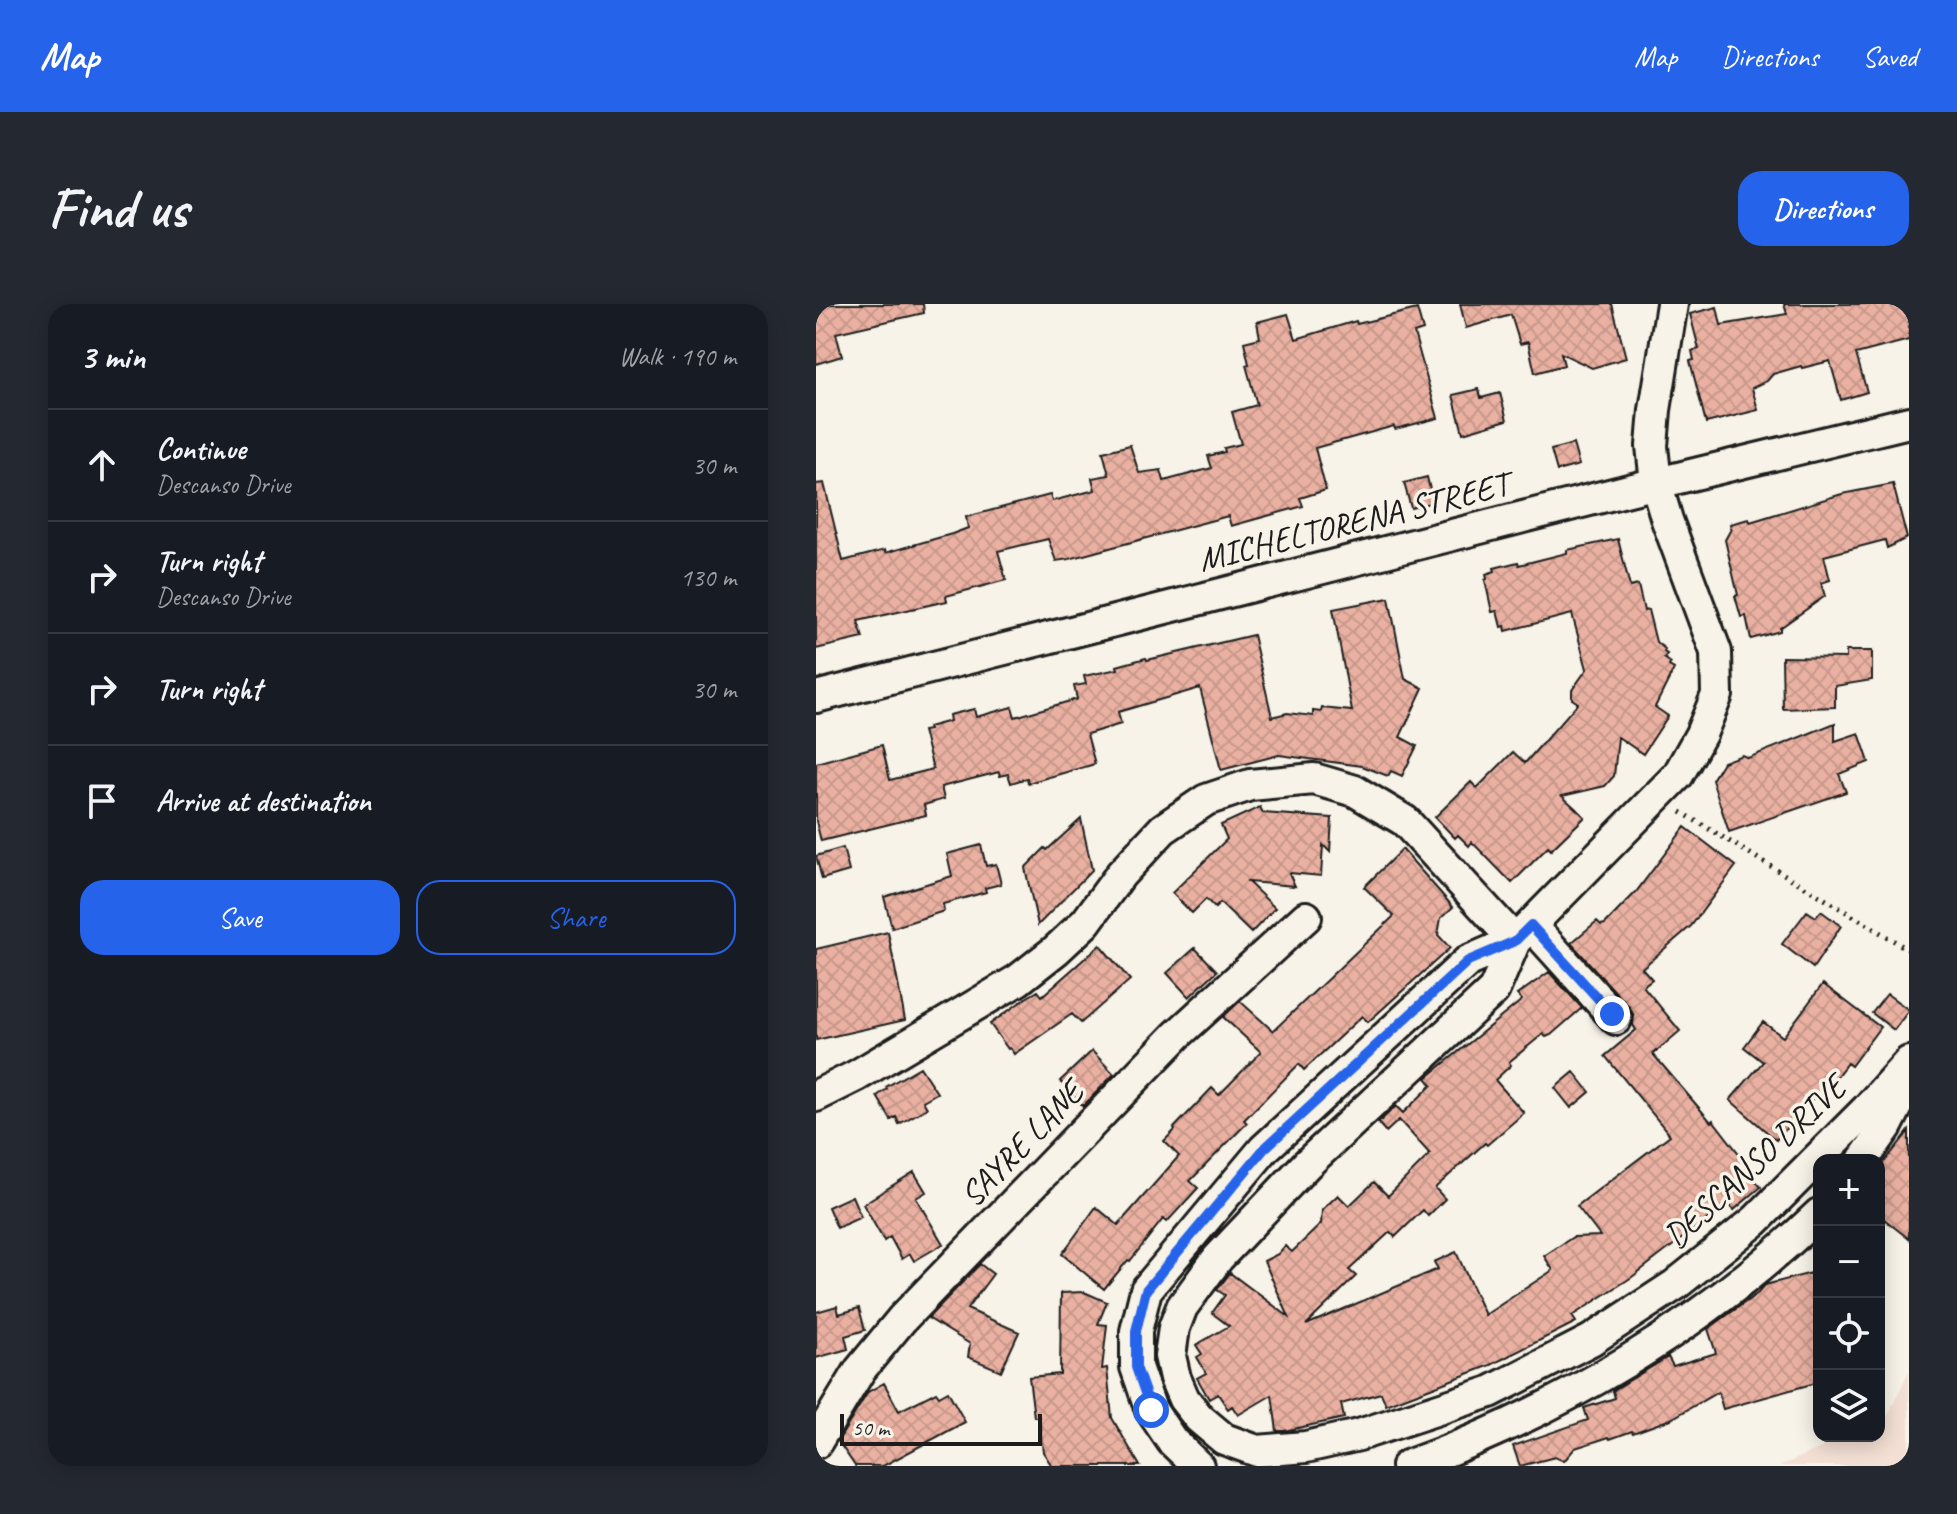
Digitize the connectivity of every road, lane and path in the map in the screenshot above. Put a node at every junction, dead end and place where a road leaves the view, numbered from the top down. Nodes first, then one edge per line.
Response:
1 (1672, 304) edge
2 (1909, 422) edge
3 (1656, 483) junction
4 (816, 697) edge
5 (1681, 812) dead end
6 (1306, 917) dead end
7 (1523, 933) junction
8 (1909, 950) edge
9 (1616, 1019) dead end
10 (1909, 1062) edge
11 (1909, 1083) edge
12 (816, 1096) edge
13 (1867, 1154) edge
14 (1813, 1219) edge
15 (816, 1443) edge
16 (1198, 1466) edge
17 (1407, 1466) edge

1 - 3 street, DESCANSO DRIVE
2 - 3 street, MICHELTORENA STREET
3 - 4 street, MICHELTORENA STREET
3 - 7 street, DESCANSO DRIVE
5 - 8 path
6 - 15 street, SAYRE LANE
7 - 9 street
7 - 10 street, DESCANSO DRIVE
7 - 12 street
7 - 16 street, DESCANSO DRIVE
11 - 13 street, DESCANSO DRIVE
14 - 17 street

